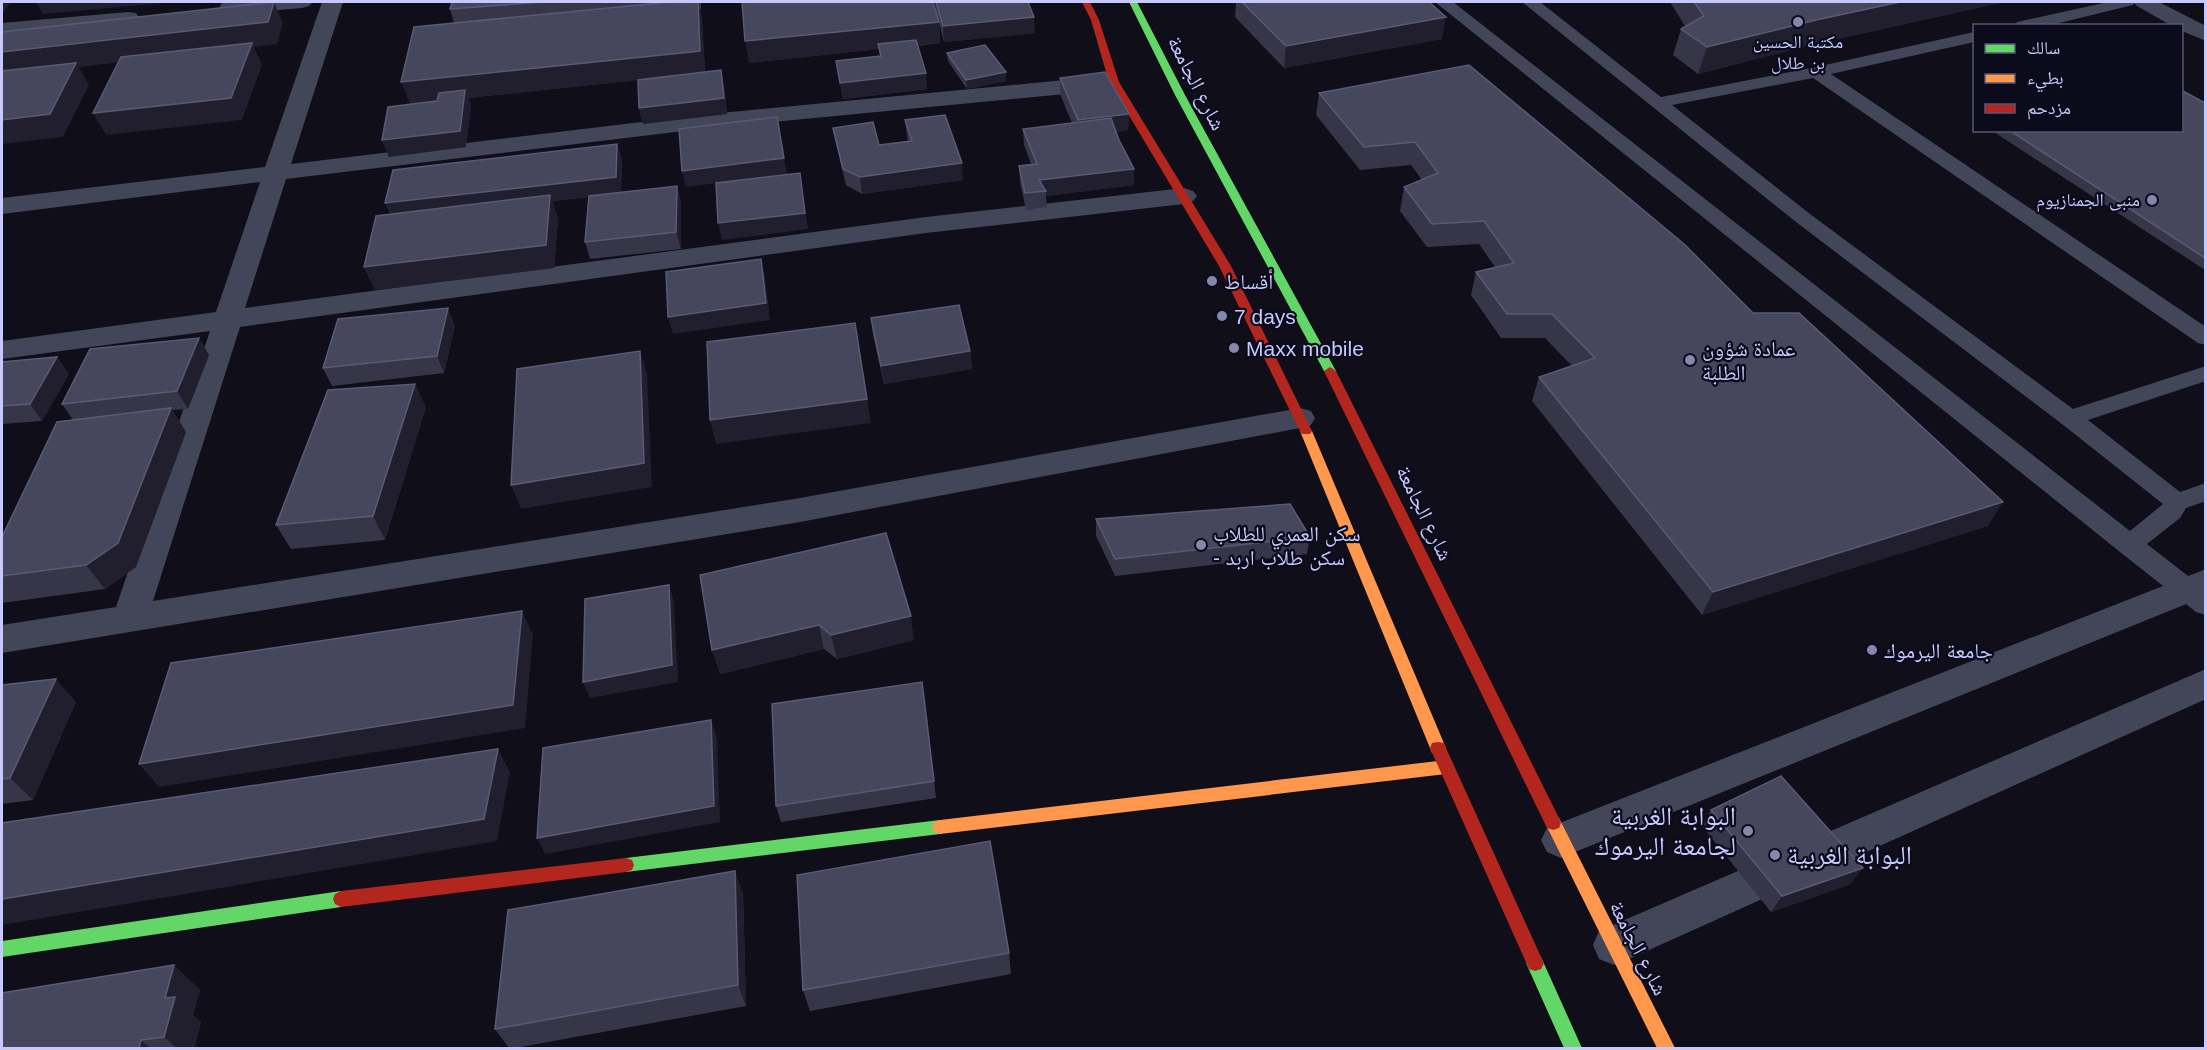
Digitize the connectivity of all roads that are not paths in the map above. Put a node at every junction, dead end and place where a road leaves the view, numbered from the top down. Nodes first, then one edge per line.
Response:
1 (302, 2) edge
2 (332, 2) edge
3 (1086, 2) edge
4 (1133, 2) edge
5 (1443, 2) edge
6 (1530, 2) edge
7 (2127, 2) edge
8 (2144, 2) edge
9 (209, 10) edge
10 (152, 16) edge
11 (2032, 24) edge
12 (2, 30) edge
13 (2205, 35) edge
14 (1973, 37) edge
15 (1816, 72) junction
16 (1114, 82) junction
17 (1656, 103) junction
18 (276, 174) junction
19 (1184, 196) junction
20 (2, 206) edge
21 (227, 321) junction
22 (2205, 338) edge
23 (2, 350) edge
24 (2205, 374) edge
25 (1300, 418) junction
26 (2070, 418) junction
27 (2205, 492) edge
28 (2176, 502) junction
29 (2129, 545) junction
30 (2199, 592) edge
31 (129, 620) junction
32 (2, 639) edge
33 (2205, 683) edge
34 (1446, 767) junction
35 (1561, 840) junction
36 (1614, 945) junction
37 (2, 949) edge
38 (1573, 1048) edge
39 (1666, 1048) edge

1 - 9 street
2 - 18 street
3 - 16 main road
4 - 35 main road, شارع الجامعة
5 - 29 lane
6 - 17 lane
7 - 11 lane
8 - 13 street
10 - 12 street
14 - 15 lane
15 - 17 lane
15 - 22 lane
16 - 18 street
16 - 19 main road
17 - 26 lane
18 - 20 street
18 - 21 street
19 - 21 street
19 - 25 main road
21 - 23 street
21 - 31 street
24 - 26 lane
25 - 31 street
25 - 34 main road
26 - 28 lane
27 - 28 lane
28 - 29 lane
29 - 30 lane
30 - 35 street
31 - 32 street
33 - 36 street
34 - 37 main road
34 - 38 main road
35 - 36 main road, شارع الجامعة
36 - 39 main road, شارع الجامعة

